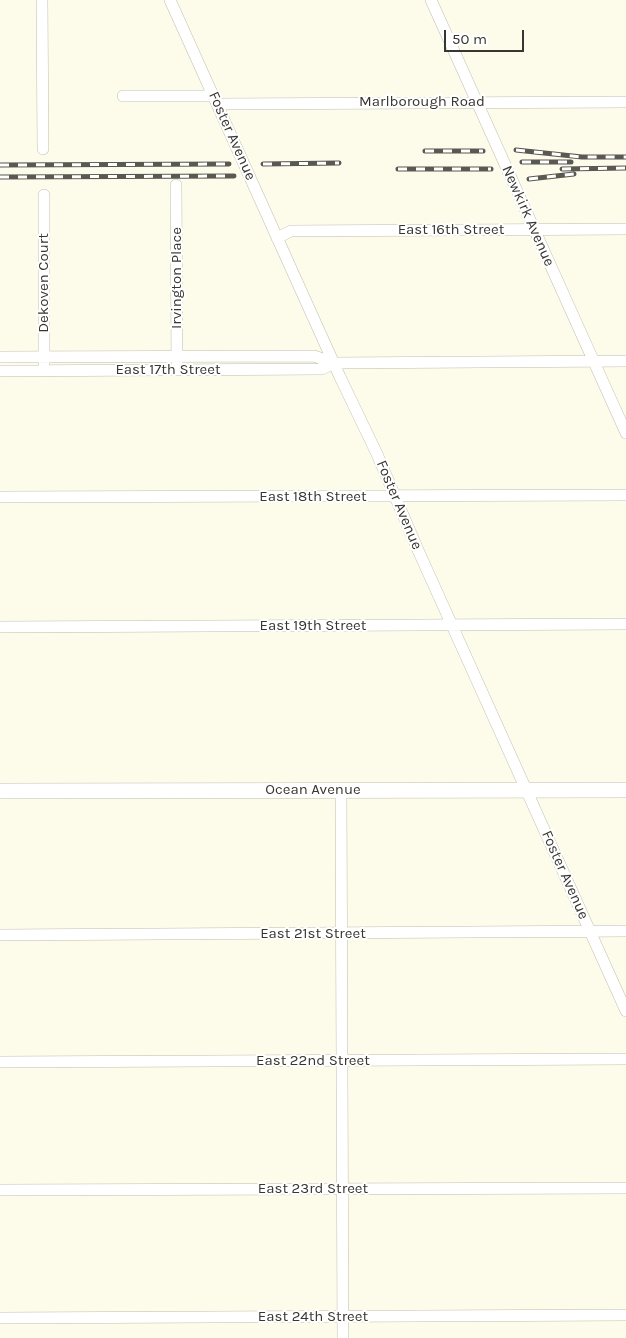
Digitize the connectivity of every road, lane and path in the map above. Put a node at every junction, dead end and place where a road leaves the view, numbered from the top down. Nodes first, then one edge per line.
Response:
1 (42, 0) edge
2 (170, 0) edge
3 (431, 0) edge
4 (123, 96) dead end
5 (215, 100) junction
6 (477, 102) junction
7 (626, 102) edge
8 (43, 149) dead end
9 (176, 185) dead end
10 (44, 195) dead end
11 (626, 229) edge
12 (534, 230) junction
13 (277, 238) junction
14 (177, 356) junction
15 (0, 357) edge
16 (44, 357) junction
17 (594, 361) junction
18 (626, 361) edge
19 (334, 363) junction
20 (44, 370) junction
21 (177, 370) junction
22 (0, 371) edge
23 (626, 433) edge
24 (626, 495) edge
25 (396, 496) junction
26 (0, 497) edge
27 (626, 624) edge
28 (452, 625) junction
29 (0, 627) edge
30 (526, 790) junction
31 (626, 790) edge
32 (0, 791) edge
33 (341, 791) junction
34 (590, 932) junction
35 (626, 932) edge
36 (341, 934) junction
37 (0, 935) edge
38 (626, 1011) edge
39 (626, 1059) edge
40 (342, 1061) junction
41 (0, 1062) edge
42 (626, 1188) edge
43 (342, 1189) junction
44 (0, 1190) edge
45 (626, 1315) edge
46 (343, 1316) junction
47 (0, 1318) edge
48 (343, 1338) edge

1 - 8 street
2 - 5 street, Foster Avenue
3 - 6 street, Newkirk Avenue
4 - 5 street, Marlborough Road
5 - 6 street, Marlborough Road
5 - 13 street, Foster Avenue
6 - 7 street, Marlborough Road
6 - 12 street, Newkirk Avenue
9 - 14 street, Irvington Place
10 - 16 street, Dekoven Court
11 - 12 street, East 16th Street
12 - 13 street, East 16th Street
12 - 17 street, Newkirk Avenue
13 - 19 street, Foster Avenue
14 - 16 street, East 17th Street
14 - 19 street, East 17th Street
14 - 21 street, Irvington Place
15 - 16 street, East 17th Street
16 - 20 street, Dekoven Court
17 - 18 street, East 17th Street
17 - 19 street, East 17th Street
17 - 23 street, Newkirk Avenue
19 - 21 street, East 17th Street
19 - 25 street, Foster Avenue
20 - 21 street, East 17th Street
20 - 22 street, East 17th Street
24 - 25 street, East 18th Street
25 - 26 street, East 18th Street
25 - 28 street, Foster Avenue
27 - 28 street, East 19th Street
28 - 29 street, East 19th Street
28 - 30 street, Foster Avenue
30 - 31 main road, Ocean Avenue
30 - 33 main road, Ocean Avenue
30 - 34 street, Foster Avenue
32 - 33 main road, Ocean Avenue
33 - 36 street
34 - 35 street, East 21st Street
34 - 36 street, East 21st Street
34 - 38 street, Foster Avenue
36 - 37 street, East 21st Street
36 - 40 street
39 - 40 street, East 22nd Street
40 - 41 street, East 22nd Street
40 - 43 street
42 - 43 street, East 23rd Street
43 - 44 street, East 23rd Street
43 - 46 street
45 - 46 street, East 24th Street
46 - 47 street, East 24th Street
46 - 48 street

